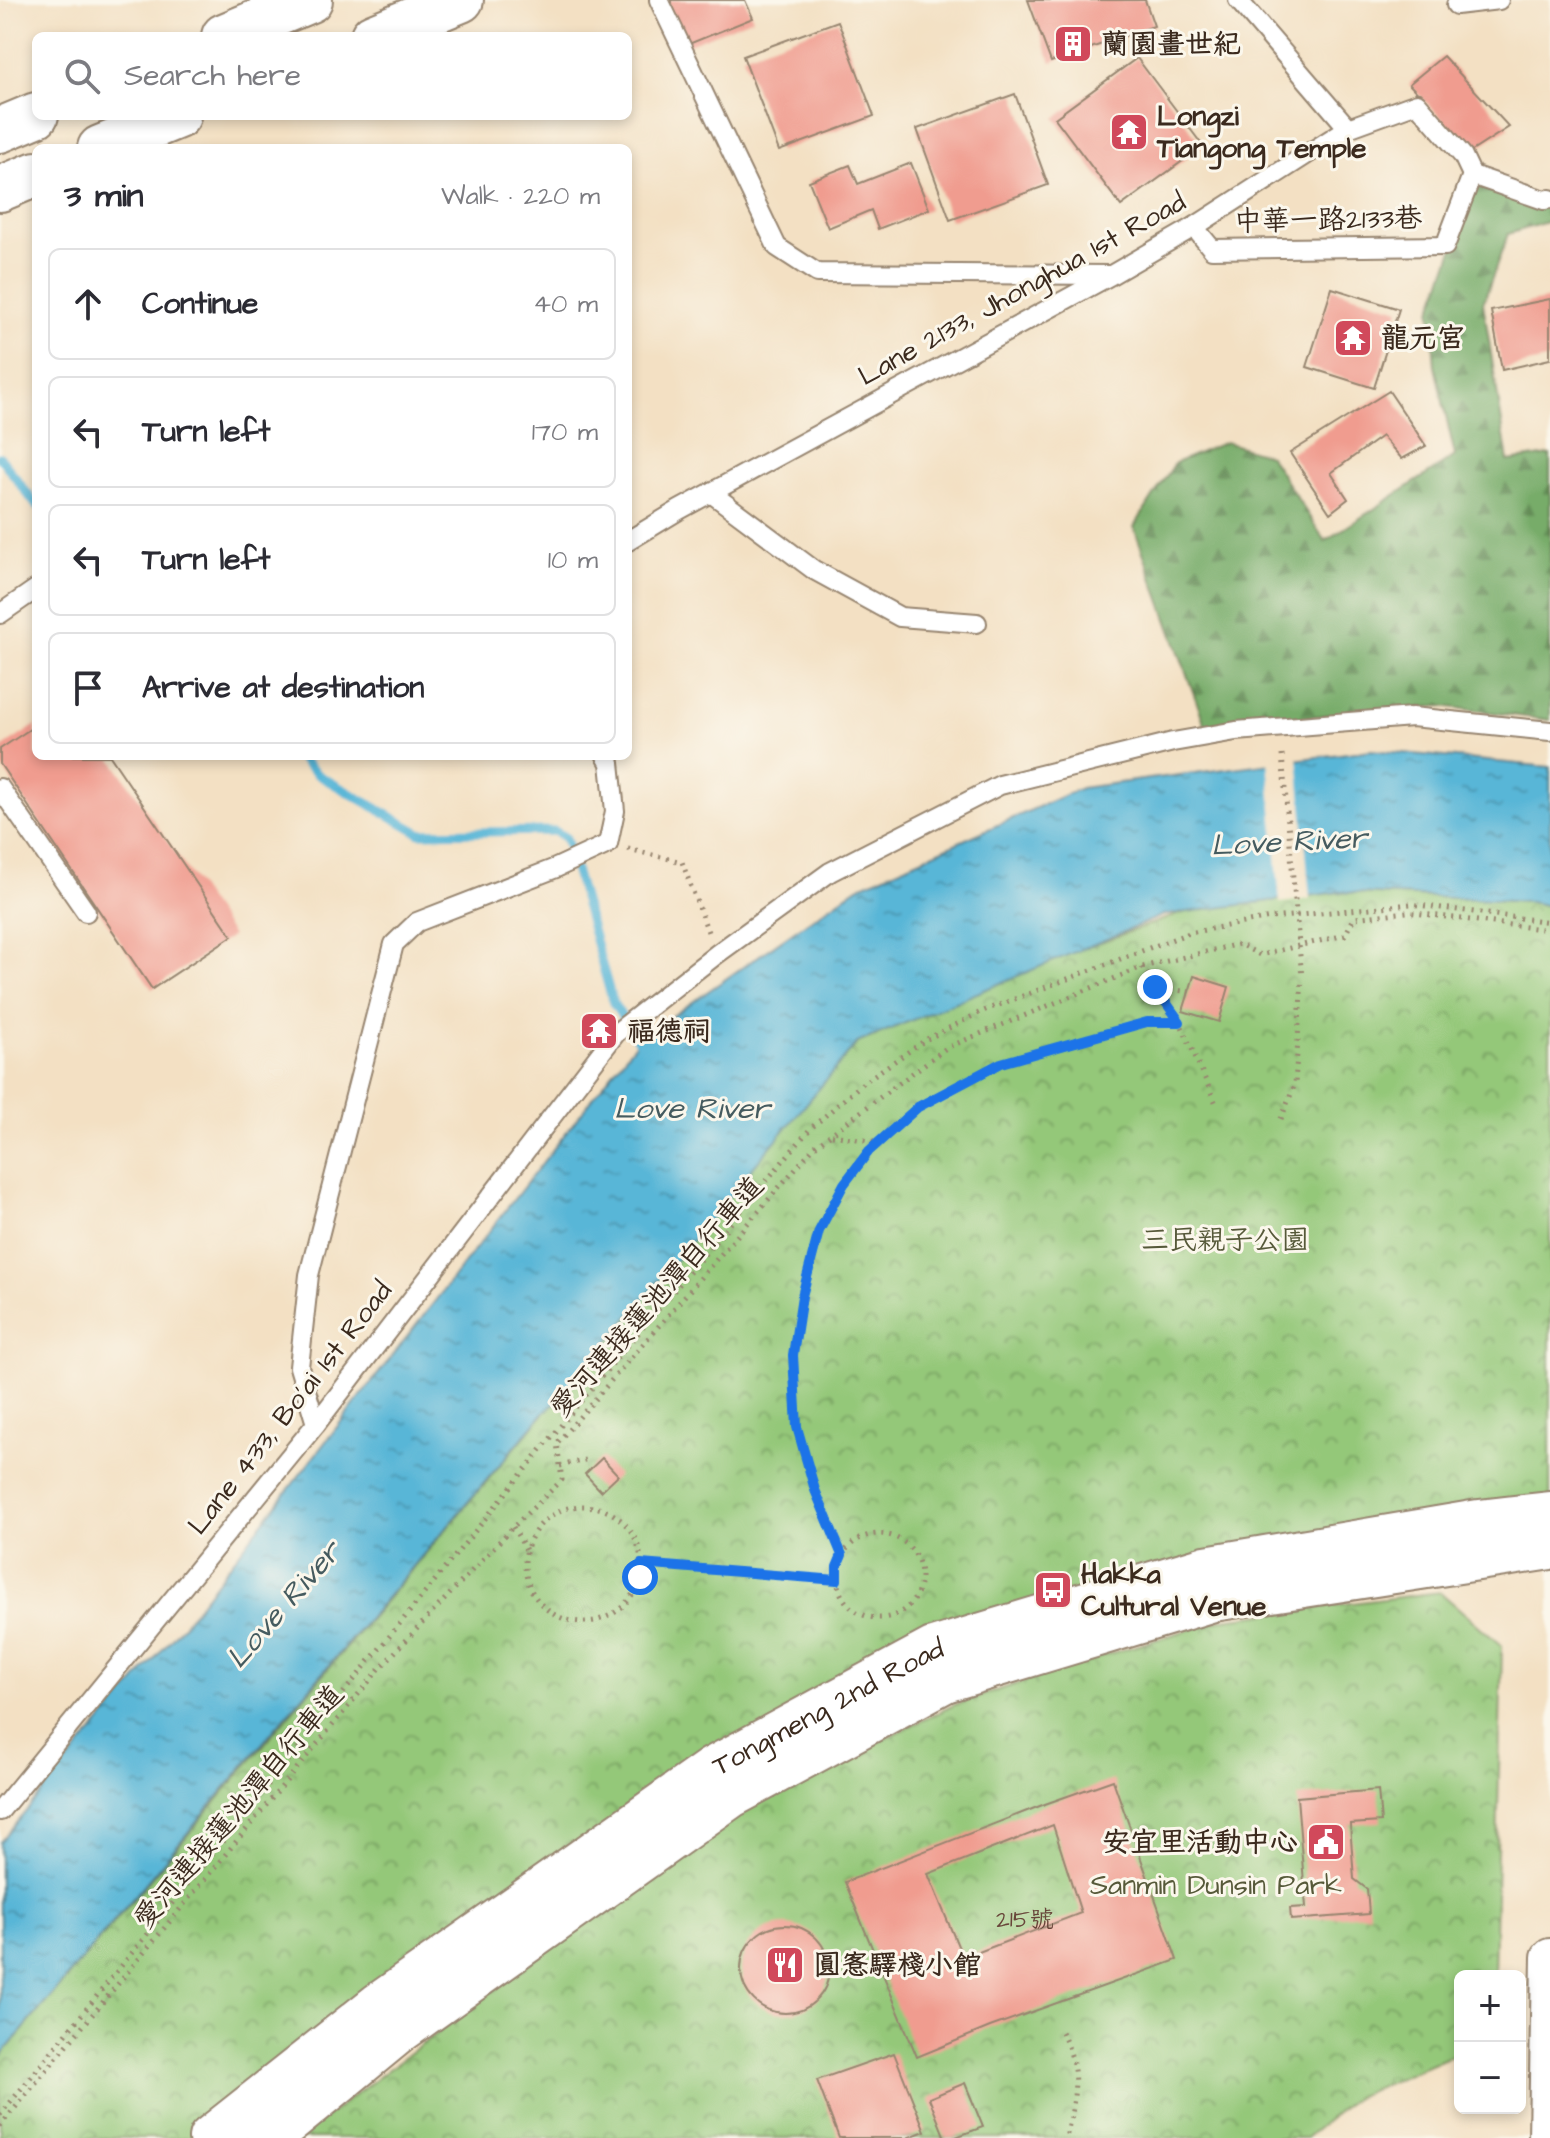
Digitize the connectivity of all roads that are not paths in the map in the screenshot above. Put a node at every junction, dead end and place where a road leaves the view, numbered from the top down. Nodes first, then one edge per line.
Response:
1 (310, 0) edge
2 (461, 0) edge
3 (659, 0) edge
4 (1238, 0) edge
5 (1499, 0) edge
6 (1456, 5) dead end
7 (234, 32) edge
8 (383, 32) edge
9 (32, 117) edge
10 (168, 120) edge
11 (1348, 128) junction
12 (0, 130) edge
13 (110, 144) edge
14 (1472, 175) junction
15 (32, 176) edge
16 (0, 189) edge
17 (1550, 199) edge
18 (1194, 227) junction
19 (1111, 275) junction
20 (711, 493) junction
21 (632, 539) edge
22 (32, 592) edge
23 (0, 614) edge
24 (977, 623) dead end
25 (1550, 731) edge
26 (608, 760) edge
27 (0, 788) edge
28 (86, 912) dead end
29 (316, 1424) junction
30 (1550, 1514) edge
31 (1550, 1547) edge
32 (939, 1665) junction
33 (0, 1811) edge
34 (1550, 1957) edge
35 (211, 2138) edge
36 (269, 2138) edge
37 (1547, 2138) edge

1 - 7 street
2 - 8 street
3 - 19 lane
4 - 11 lane
5 - 6 lane
9 - 12 street
10 - 13 street
11 - 14 lane, Lane 2133, Jhonghua 1st Road
11 - 18 lane, Lane 2133, Jhonghua 1st Road
14 - 17 lane
14 - 18 lane, 中華一路2133巷
15 - 16 street
18 - 19 lane, Lane 2133, Jhonghua 1st Road
19 - 20 lane, Lane 2133, Jhonghua 1st Road
20 - 21 lane, Lane 2133, Jhonghua 1st Road
20 - 24 lane
22 - 23 lane
25 - 29 lane, Lane 433, Bo'ai 1st Road
26 - 29 lane
27 - 28 lane
29 - 33 lane, Lane 433, Bo'ai 1st Road
30 - 32 street, Tongmeng 2nd Road
31 - 32 street, Tongmeng 2nd Road
32 - 35 street, Tongmeng 2nd Road
32 - 36 street, Tongmeng 2nd Road
34 - 37 street

